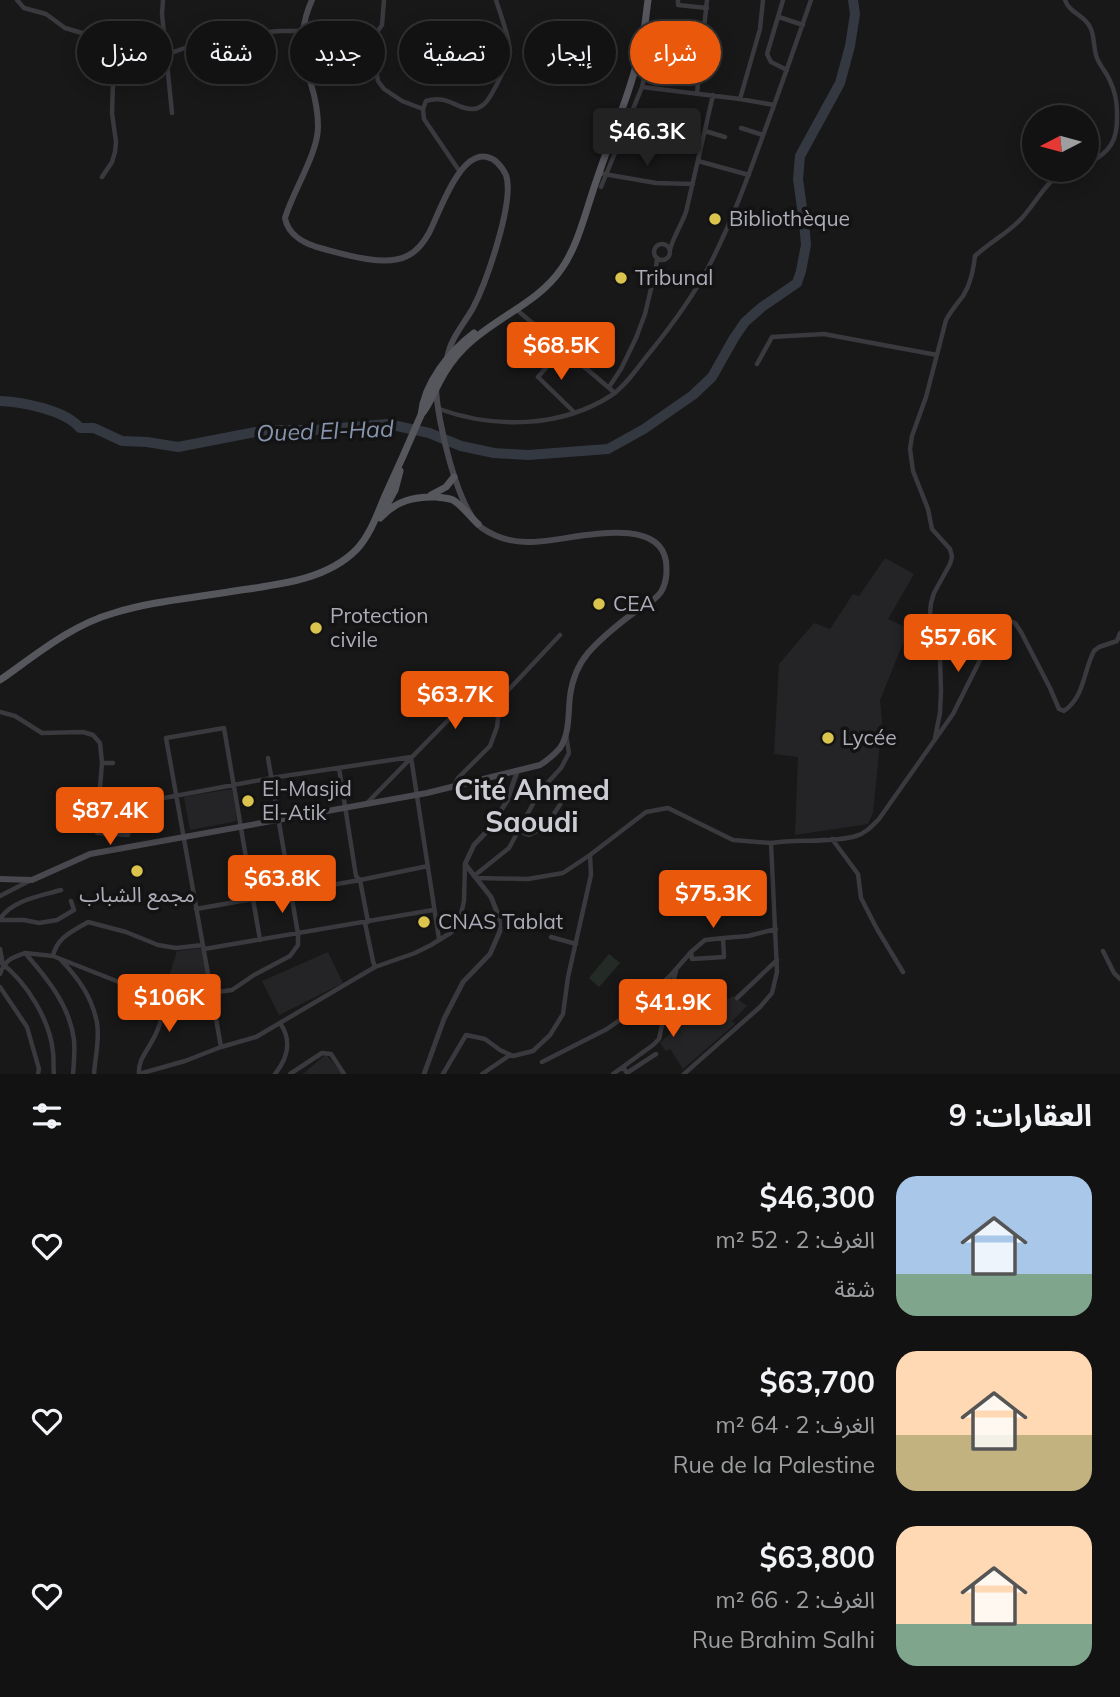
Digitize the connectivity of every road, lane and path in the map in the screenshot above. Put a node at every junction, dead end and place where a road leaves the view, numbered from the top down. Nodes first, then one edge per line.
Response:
1 (16, 0) edge
2 (163, 0) edge
3 (312, 0) edge
4 (384, 0) edge
5 (496, 0) edge
6 (648, 0) edge
7 (678, 0) edge
8 (708, 0) edge
9 (763, 0) edge
10 (783, 0) edge
11 (811, 0) edge
12 (1065, 0) edge
13 (707, 8) junction
14 (779, 17) junction
15 (163, 21) edge
16 (305, 21) edge
17 (705, 21) edge
18 (803, 25) junction
19 (290, 31) edge
20 (77, 32) edge
21 (172, 53) edge
22 (787, 70) junction
23 (114, 84) edge
24 (169, 84) edge
25 (311, 84) edge
26 (643, 84) edge
27 (698, 84) edge
28 (642, 87) junction
29 (697, 93) junction
30 (713, 95) junction
31 (740, 99) junction
32 (774, 105) junction
33 (423, 109) junction
34 (172, 113) dead end
35 (741, 128) dead end
36 (705, 131) junction
37 (764, 135) junction
38 (725, 137) dead end
39 (1099, 157) edge
40 (698, 162) junction
41 (460, 172) junction
42 (602, 174) junction
43 (749, 175) junction
44 (102, 177) dead end
45 (1051, 182) edge
46 (693, 184) junction
47 (601, 187) dead end
48 (577, 235) junction
49 (674, 237) junction
50 (664, 245) junction
51 (670, 250) junction
52 (659, 259) junction
53 (517, 309) junction
54 (562, 349) junction
55 (937, 355) junction
56 (447, 357) junction
57 (757, 364) dead end
58 (448, 369) junction
59 (436, 387) junction
60 (609, 387) junction
61 (615, 393) junction
62 (427, 408) junction
63 (439, 409) junction
64 (576, 414) junction
65 (421, 415) junction
66 (441, 422) junction
67 (404, 454) junction
68 (397, 469) junction
69 (454, 477) junction
70 (397, 484) junction
71 (428, 497) junction
72 (413, 498) junction
73 (380, 518) junction
74 (478, 524) junction
75 (368, 533) junction
76 (1120, 633) edge
77 (560, 635) dead end
78 (0, 680) edge
79 (500, 699) junction
80 (0, 712) edge
81 (566, 734) junction
82 (935, 738) junction
83 (411, 757) junction
84 (268, 758) dead end
85 (102, 763) junction
86 (113, 763) dead end
87 (339, 768) junction
88 (517, 772) junction
89 (271, 778) junction
90 (233, 785) junction
91 (571, 785) dead end
92 (454, 787) junction
93 (176, 794) junction
94 (415, 795) junction
95 (99, 799) junction
96 (368, 803) junction
97 (132, 804) junction
98 (346, 807) junction
99 (278, 819) junction
100 (240, 826) junction
101 (518, 831) junction
102 (128, 835) junction
103 (184, 837) junction
104 (832, 839) junction
105 (771, 843) junction
106 (128, 846) junction
107 (590, 855) junction
108 (465, 864) junction
109 (428, 866) junction
110 (475, 877) junction
111 (0, 879) edge
112 (32, 880) junction
113 (360, 880) junction
114 (61, 890) dead end
115 (290, 892) junction
116 (0, 896) edge
117 (253, 899) junction
118 (71, 901) dead end
119 (197, 909) junction
120 (433, 910) junction
121 (0, 920) edge
122 (367, 922) junction
123 (776, 929) junction
124 (298, 934) junction
125 (551, 937) dead end
126 (723, 938) junction
127 (439, 939) junction
128 (260, 940) junction
129 (576, 944) junction
130 (203, 947) junction
131 (0, 949) edge
132 (1103, 951) dead end
133 (25, 953) junction
134 (691, 953) junction
135 (53, 956) junction
136 (777, 959) junction
137 (60, 960) junction
138 (2, 964) edge
139 (376, 967) junction
140 (677, 968) junction
141 (903, 972) dead end
142 (0, 974) edge
143 (1120, 979) edge
144 (0, 987) edge
145 (163, 993) junction
146 (211, 993) junction
147 (737, 998) dead end
148 (215, 1011) junction
149 (280, 1023) junction
150 (221, 1047) junction
151 (656, 1054) dead end
152 (510, 1055) junction
153 (542, 1062) dead end
154 (623, 1067) junction
155 (38, 1074) edge
156 (54, 1074) edge
157 (73, 1074) edge
158 (94, 1074) edge
159 (139, 1074) edge
160 (275, 1074) edge
161 (290, 1074) edge
162 (344, 1074) edge
163 (424, 1074) edge
164 (443, 1074) edge
165 (482, 1074) edge
166 (612, 1074) edge
167 (684, 1074) edge

1 - 20 street
2 - 15 street
3 - 16 main road
4 - 33 street
5 - 33 street
6 - 42 main road
7 - 13 street
8 - 13 street
9 - 31 street
10 - 14 street
11 - 18 street
12 - 39 street
13 - 17 street
14 - 18 street
14 - 22 street
18 - 22 street
19 - 21 street
22 - 32 street
23 - 44 street
24 - 34 street
25 - 41 main road
26 - 28 street
27 - 29 street
28 - 29 street
28 - 42 street
29 - 30 street
30 - 31 street
30 - 36 street
31 - 32 street
32 - 37 street
33 - 41 street
35 - 37 street
36 - 38 street
36 - 40 street
37 - 43 street
40 - 43 street
40 - 46 street
41 - 56 main road
42 - 46 street
42 - 47 street
42 - 48 main road
43 - 61 street
45 - 55 street
46 - 49 street
48 - 53 main road
48 - 56 main road
49 - 50 street
49 - 51 street
50 - 51 street
50 - 52 street
51 - 52 street
52 - 60 street
53 - 54 street
53 - 58 main road
54 - 60 street
54 - 64 street
55 - 57 street
55 - 82 street
56 - 58 main road
56 - 65 main road
58 - 59 main road
59 - 62 main road
59 - 63 main road
60 - 61 street
61 - 64 street
62 - 65 main road
62 - 66 main road
63 - 64 street
63 - 66 main road
65 - 67 main road
66 - 69 main road
67 - 68 main road
67 - 70 main road
68 - 70 main road
68 - 75 main road
69 - 71 main road
69 - 74 main road
70 - 72 main road
70 - 73 main road
71 - 72 main road
71 - 74 main road
72 - 73 main road
73 - 75 main road
74 - 81 main road
75 - 78 main road
76 - 82 street
77 - 79 street
79 - 83 street
79 - 92 street
80 - 85 street
81 - 88 main road
81 - 101 street
82 - 104 street
83 - 87 street
83 - 94 street
83 - 96 street
84 - 89 street
85 - 86 street
85 - 95 street
87 - 89 street
87 - 98 street
88 - 92 main road
88 - 108 street
89 - 90 street
89 - 99 street
90 - 93 street
90 - 93 street
90 - 100 street
91 - 101 street
92 - 94 main road
93 - 97 street
93 - 103 street
94 - 96 main road
94 - 109 street
95 - 97 street
95 - 102 street
96 - 98 main road
97 - 102 street
98 - 99 main road
98 - 113 street
99 - 100 main road
99 - 115 street
100 - 103 main road
100 - 117 street
101 - 110 street
102 - 106 street
103 - 106 main road
103 - 119 street
104 - 105 street
104 - 141 street
105 - 107 street
105 - 123 street
106 - 112 main road
107 - 110 street
107 - 129 street
108 - 110 street
108 - 127 street
109 - 113 street
109 - 120 street
110 - 163 street
111 - 112 main road
112 - 116 street
113 - 115 street
113 - 122 street
114 - 121 street
115 - 117 street
115 - 124 street
117 - 119 street
117 - 128 street
118 - 121 street
119 - 130 street
120 - 122 street
120 - 127 street
122 - 124 street
122 - 139 street
123 - 126 street
123 - 136 street
124 - 128 street
124 - 146 street
125 - 129 street
126 - 134 street
126 - 134 street
127 - 139 street
128 - 130 street
129 - 152 street
130 - 135 street
130 - 146 street
131 - 138 street
132 - 143 street
133 - 135 street
133 - 138 street
133 - 157 street
134 - 140 street
135 - 137 street
136 - 147 street
136 - 167 street
137 - 145 street
137 - 158 street
138 - 142 street
138 - 156 street
139 - 149 street
140 - 153 street
140 - 154 street
144 - 155 street
145 - 148 street
145 - 159 street
146 - 148 street
148 - 150 street
149 - 150 street
149 - 160 street
150 - 159 street
151 - 154 street
152 - 164 street
152 - 165 street
154 - 166 street
161 - 162 street

